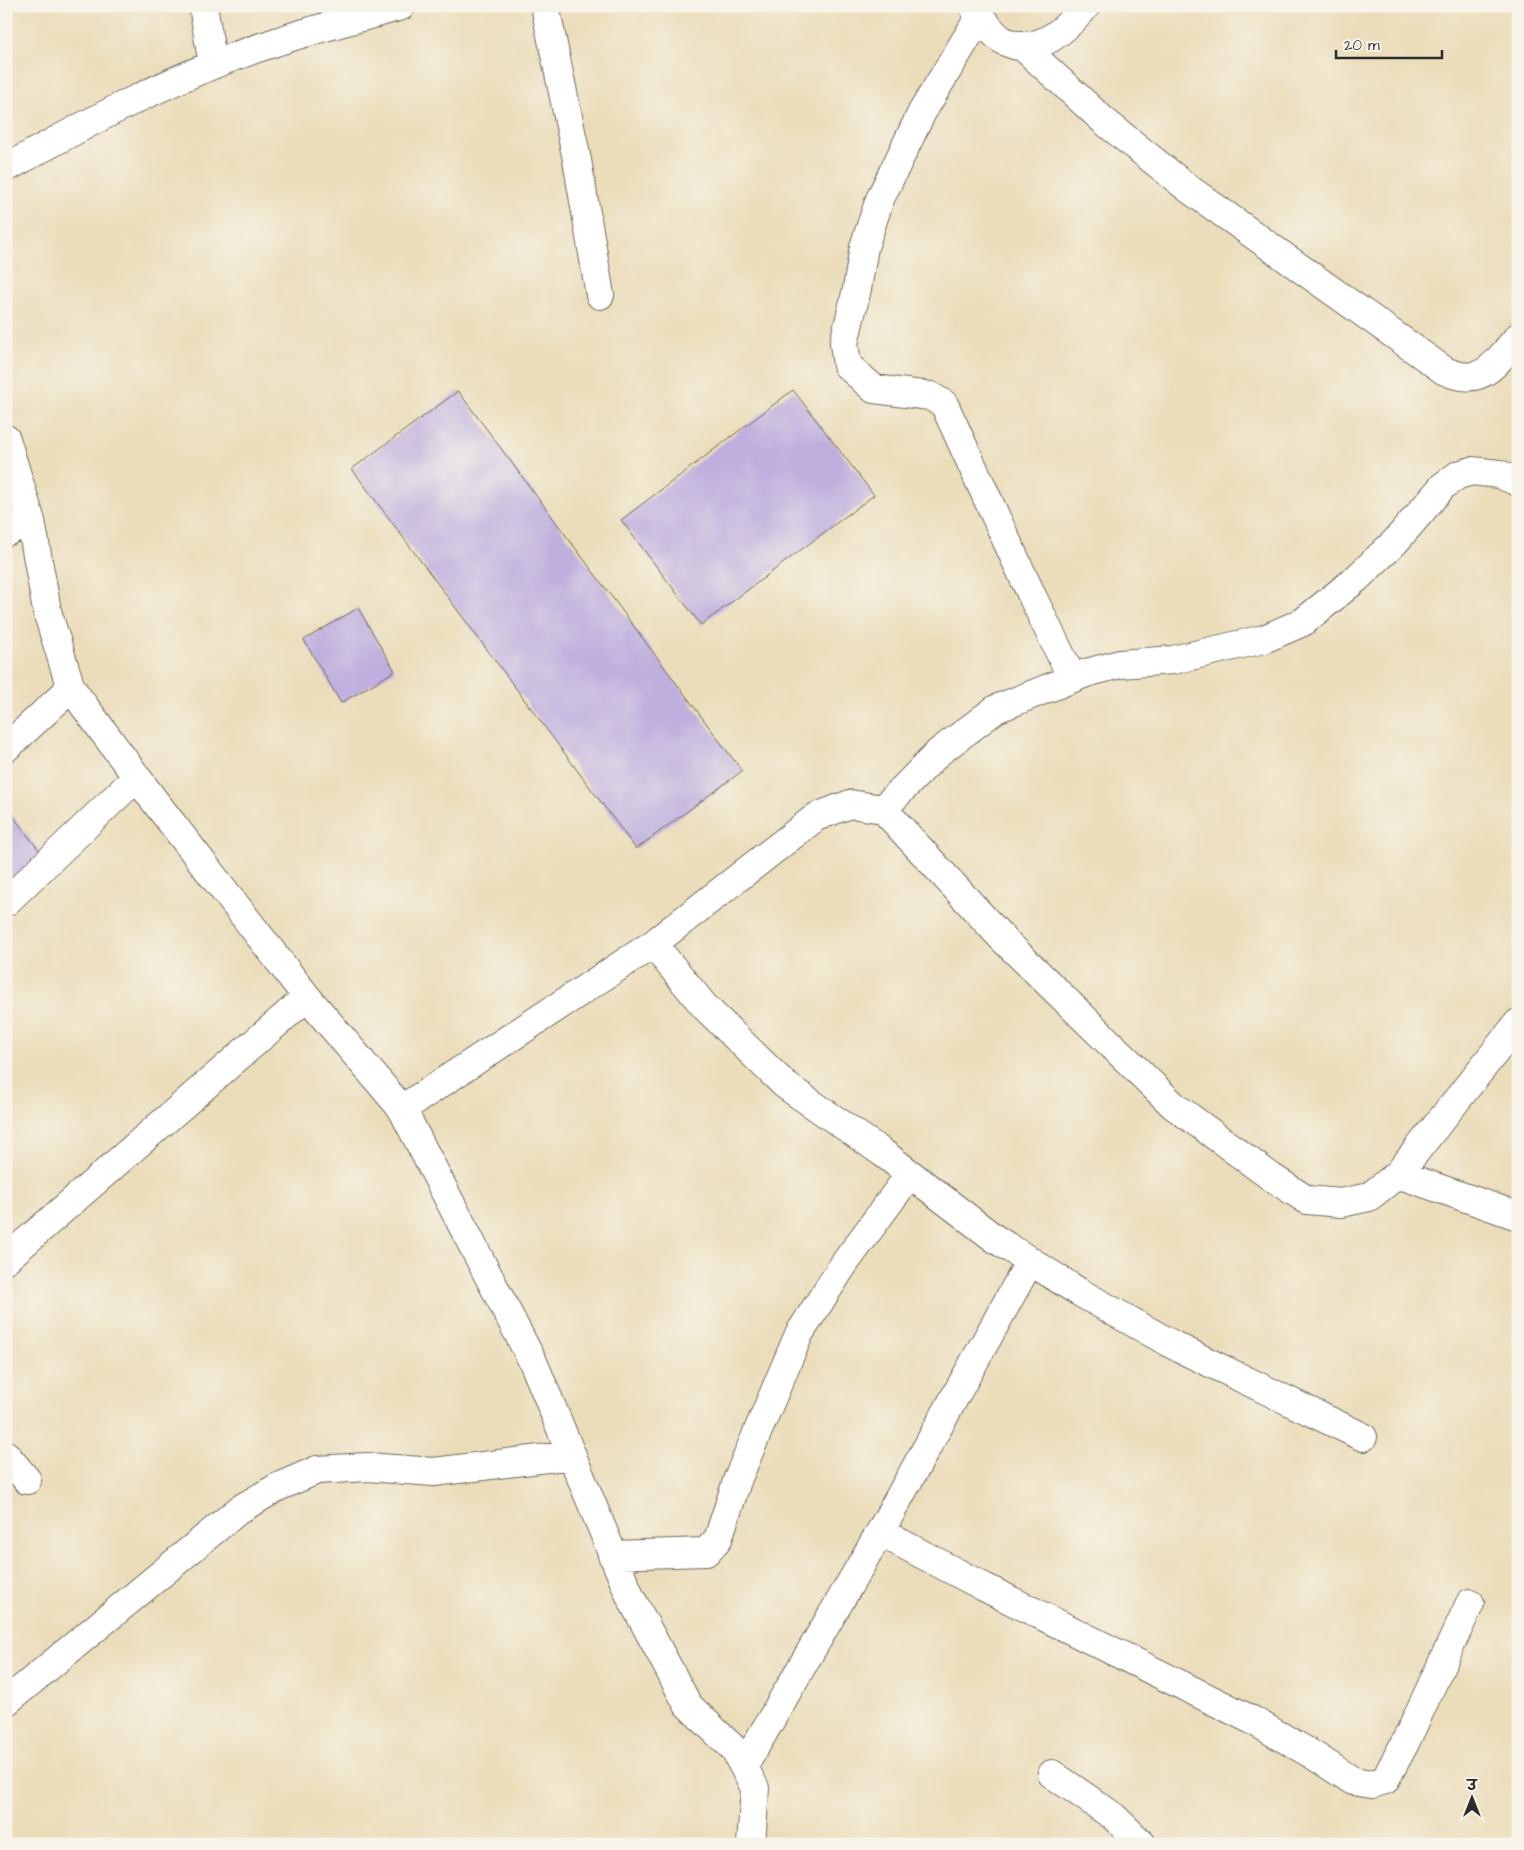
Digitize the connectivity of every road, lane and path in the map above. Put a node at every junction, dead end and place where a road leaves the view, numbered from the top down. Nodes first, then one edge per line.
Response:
1 (203, 6) edge
2 (401, 6) edge
3 (545, 6) edge
4 (1086, 6) edge
5 (976, 11) edge
6 (1021, 45) junction
7 (213, 65) junction
8 (6, 168) edge
9 (600, 295) dead end
10 (1518, 337) edge
11 (6, 439) edge
12 (1518, 482) edge
13 (31, 521) junction
14 (6, 532) edge
15 (1072, 678) junction
16 (71, 688) junction
17 (6, 748) edge
18 (137, 778) junction
19 (883, 808) junction
20 (6, 902) edge
21 (653, 944) junction
22 (307, 997) junction
23 (1518, 1023) edge
24 (402, 1109) junction
25 (910, 1174) junction
26 (1398, 1174) junction
27 (1518, 1216) edge
28 (6, 1259) edge
29 (1030, 1261) junction
30 (1363, 1437) dead end
31 (572, 1454) junction
32 (6, 1455) edge
33 (26, 1480) dead end
34 (880, 1532) junction
35 (612, 1555) junction
36 (1470, 1603) dead end
37 (6, 1702) edge
38 (744, 1766) junction
39 (1052, 1774) dead end
40 (751, 1844) edge
41 (1142, 1844) edge

1 - 7 street
2 - 7 street
3 - 9 street
4 - 6 street
5 - 6 street
5 - 15 street
6 - 10 street
7 - 8 street
11 - 13 street
12 - 15 street
13 - 14 street
13 - 16 street
15 - 19 street
16 - 17 street
16 - 18 street
18 - 20 street
18 - 22 street
19 - 21 street
19 - 26 street
21 - 24 street
21 - 25 street
22 - 24 street
22 - 28 street
23 - 26 street
24 - 31 street
25 - 29 street
25 - 35 street
26 - 27 street
29 - 30 street
29 - 34 street
31 - 35 street
31 - 37 street
32 - 33 street
34 - 36 street
34 - 38 street
35 - 38 street
38 - 40 street
39 - 41 street

